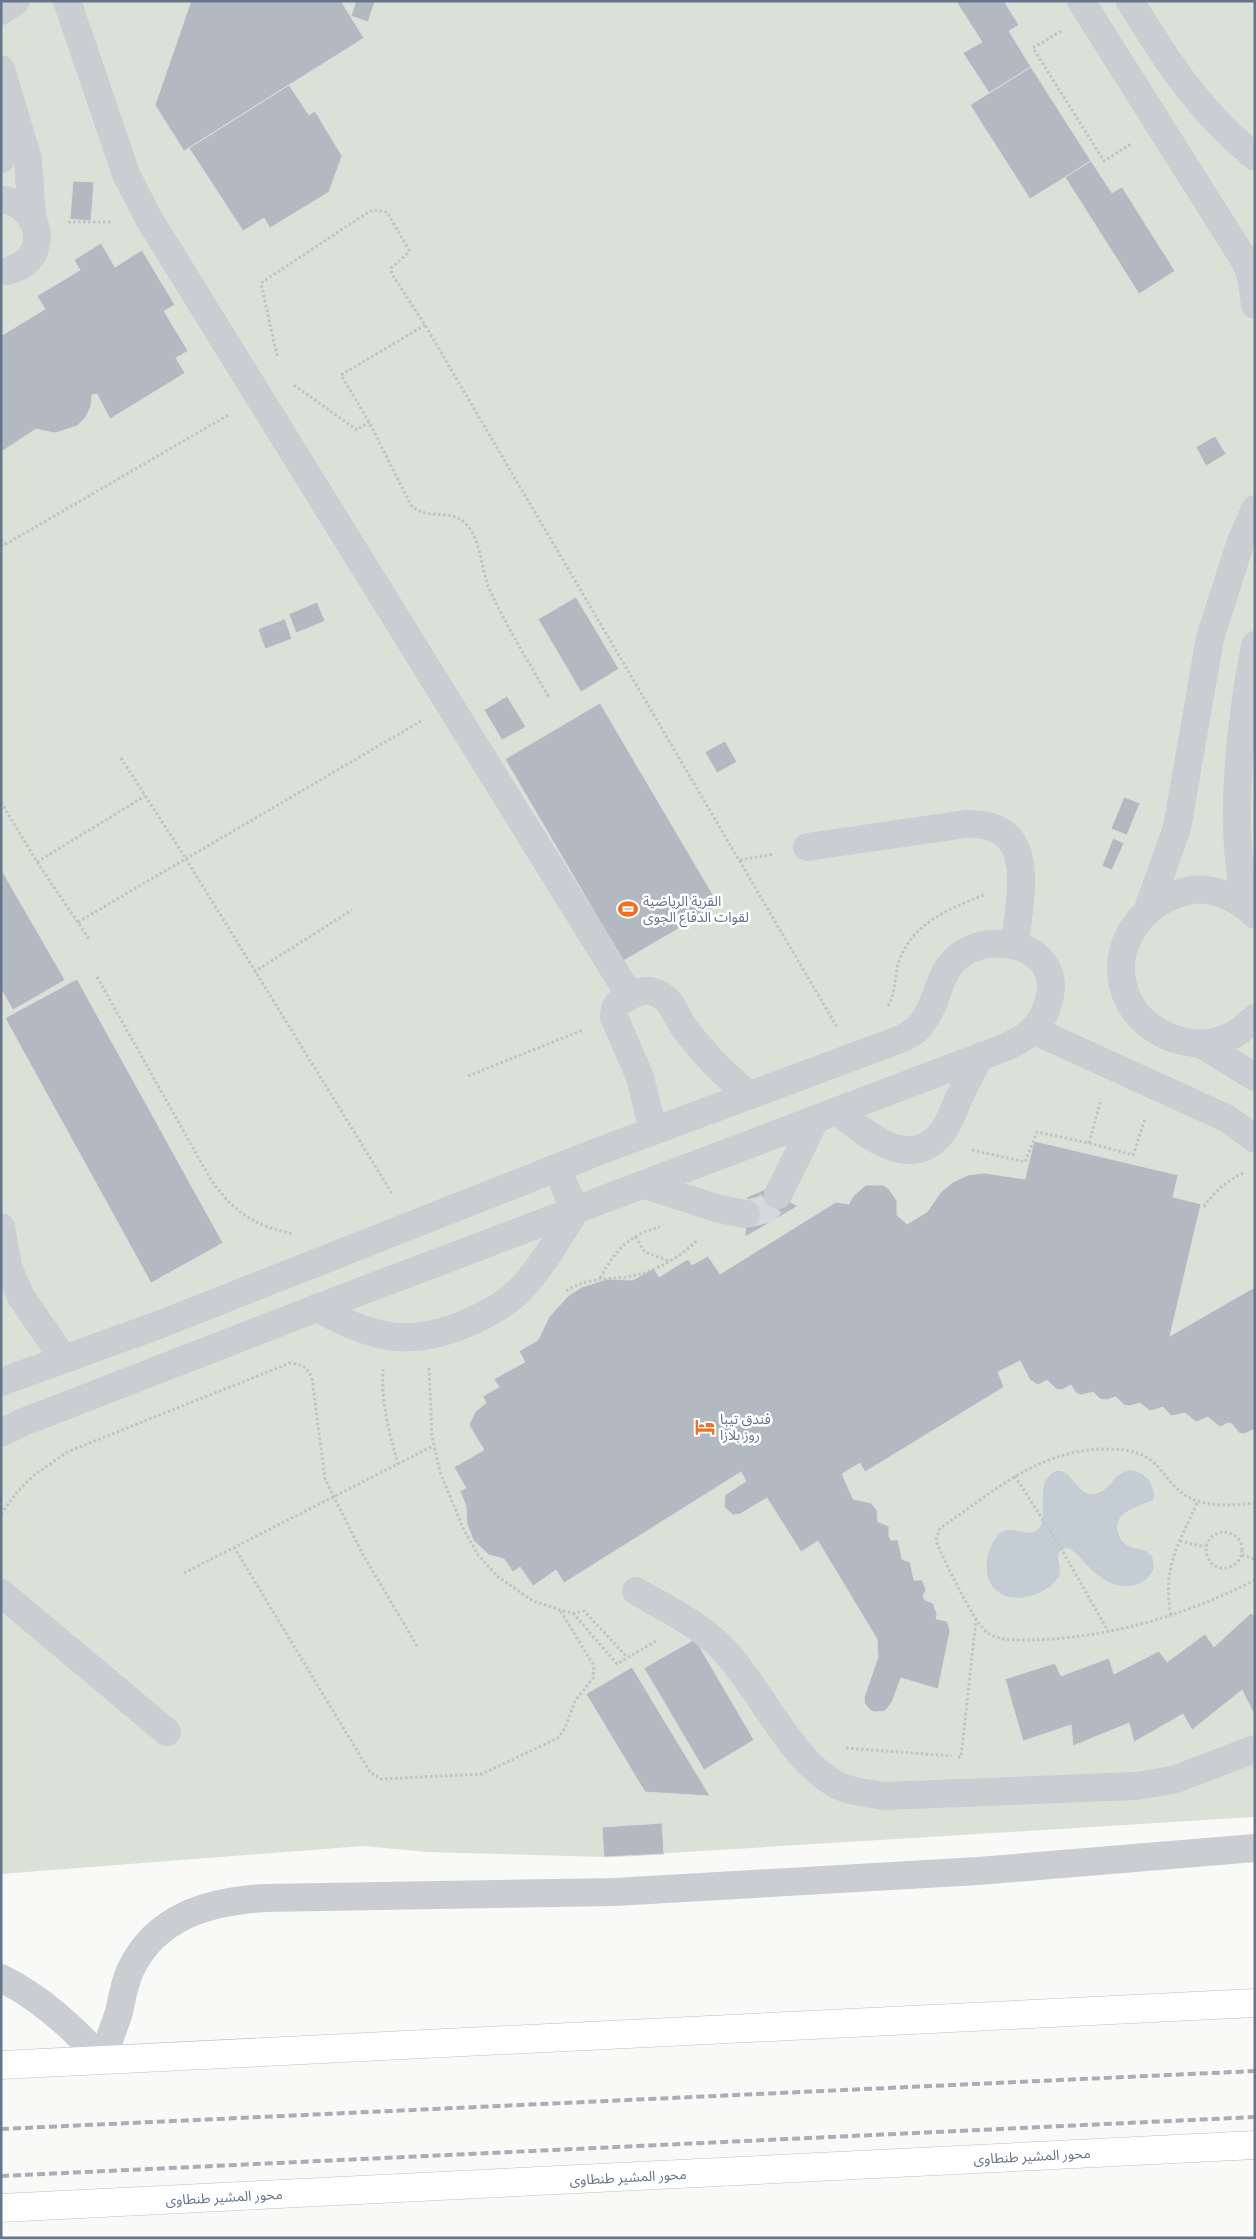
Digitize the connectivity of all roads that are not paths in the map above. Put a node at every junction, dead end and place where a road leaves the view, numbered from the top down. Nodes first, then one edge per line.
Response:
1 (67, 1) edge
2 (1130, 1) edge
3 (1085, 7) edge
4 (1, 69) edge
5 (1, 115) edge
6 (1255, 157) edge
7 (1, 160) edge
8 (1, 200) edge
9 (33, 220) junction
10 (1253, 268) edge
11 (8, 271) dead end
12 (1255, 305) edge
13 (1255, 509) edge
14 (1255, 645) edge
15 (807, 847) dead end
16 (1148, 909) junction
17 (1250, 910) edge
18 (1015, 945) junction
19 (630, 996) junction
20 (1255, 1018) edge
21 (1033, 1030) junction
22 (1202, 1044) junction
23 (981, 1056) junction
24 (1255, 1077) edge
25 (750, 1095) junction
26 (827, 1115) junction
27 (653, 1131) junction
28 (1255, 1140) edge
29 (558, 1168) junction
30 (645, 1185) junction
31 (778, 1195) tunnel mouth
32 (575, 1212) junction
33 (746, 1214) tunnel mouth
34 (1, 1227) edge
35 (317, 1308) junction
36 (64, 1359) junction
37 (1, 1382) edge
38 (1, 1434) edge
39 (636, 1591) dead end
40 (1, 1592) edge
41 (167, 1732) dead end
42 (1255, 1749) edge
43 (1255, 1848) edge
44 (1, 1978) edge
45 (1255, 2003) edge
46 (102, 2060) junction
47 (1, 2065) edge
48 (1255, 2145) edge
49 (1, 2208) edge

1 - 19 street
2 - 6 street
3 - 10 street
4 - 9 street
5 - 7 street
8 - 9 street
9 - 11 street
10 - 12 street
13 - 16 street
14 - 17 street
15 - 18 street
16 - 17 street
16 - 22 street
18 - 21 street
18 - 25 street
19 - 25 street
19 - 27 street
20 - 22 street
21 - 23 street
21 - 28 street
22 - 24 street
23 - 26 street
23 - 26 street
25 - 27 street
26 - 30 street
26 - 31 street
27 - 29 street
29 - 32 street
29 - 36 street
30 - 32 street
30 - 33 street
32 - 35 street
32 - 35 street
34 - 36 street
35 - 38 street
36 - 37 street
39 - 42 street
40 - 41 street
43 - 46 street
44 - 46 street
45 - 46 highway
46 - 47 highway
48 - 49 highway, محور المشير طنطاوى

